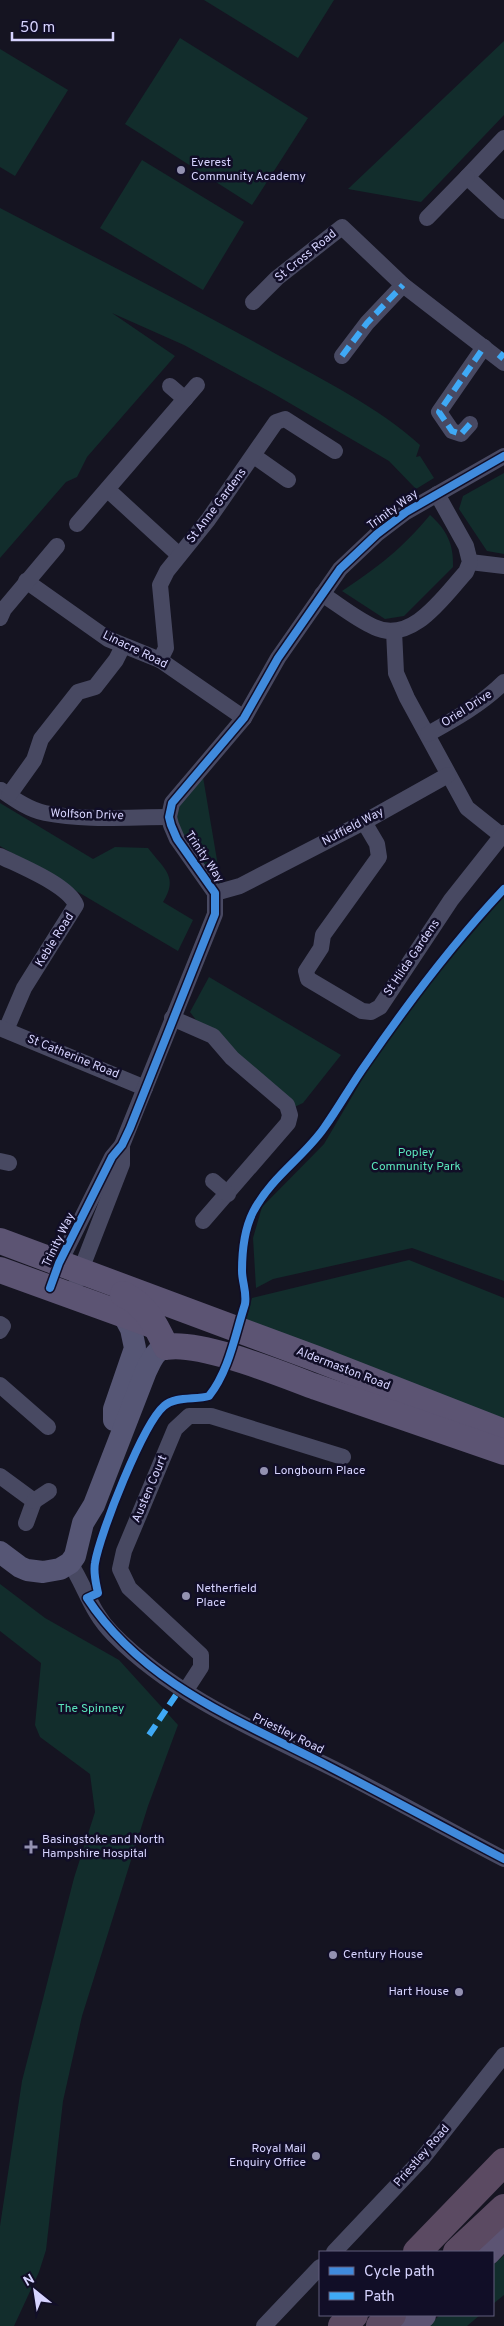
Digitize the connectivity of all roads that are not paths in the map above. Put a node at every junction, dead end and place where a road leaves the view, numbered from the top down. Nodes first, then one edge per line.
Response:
1 (504, 138) edge
2 (467, 177) junction
3 (504, 211) edge
4 (427, 218) dead end
5 (403, 285) junction
6 (253, 302) dead end
7 (484, 347) junction
8 (342, 356) dead end
9 (502, 358) edge
10 (196, 385) dead end
11 (170, 386) dead end
12 (185, 399) junction
13 (470, 424) dead end
14 (335, 451) dead end
15 (254, 456) junction
16 (504, 456) edge
17 (288, 480) dead end
18 (108, 490) junction
19 (436, 494) junction
20 (77, 524) dead end
21 (57, 546) dead end
22 (179, 556) junction
23 (470, 562) junction
24 (504, 566) edge
25 (26, 581) junction
26 (322, 594) junction
27 (0, 618) edge
28 (394, 631) junction
29 (123, 646) junction
30 (160, 660) junction
31 (504, 682) edge
32 (244, 718) junction
33 (428, 734) junction
34 (448, 775) junction
35 (4, 792) edge
36 (169, 817) junction
37 (364, 822) junction
38 (503, 834) edge
39 (0, 856) edge
40 (215, 893) junction
41 (172, 1018) junction
42 (3, 1029) edge
43 (145, 1088) junction
44 (122, 1145) junction
45 (213, 1181) dead end
46 (228, 1194) junction
47 (204, 1221) dead end
48 (0, 1241) edge
49 (70, 1266) junction
50 (0, 1270) edge
51 (60, 1292) junction
52 (181, 1308) junction
53 (123, 1314) junction
54 (0, 1324) edge
55 (0, 1331) edge
56 (161, 1337) junction
57 (0, 1385) edge
58 (114, 1420) junction
59 (48, 1427) dead end
60 (504, 1432) edge
61 (504, 1452) edge
62 (343, 1458) dead end
63 (0, 1476) edge
64 (49, 1491) dead end
65 (34, 1501) junction
66 (26, 1523) dead end
67 (83, 1523) junction
68 (0, 1552) edge
69 (70, 1563) junction
70 (186, 1690) junction
71 (504, 1859) edge
72 (504, 2055) edge
73 (504, 2162) edge
74 (504, 2184) edge
75 (504, 2208) edge
76 (504, 2216) edge
77 (504, 2235) edge
78 (335, 2251) edge
79 (418, 2251) edge
80 (436, 2251) edge
81 (458, 2251) edge
82 (458, 2251) edge
83 (489, 2251) edge
84 (319, 2268) edge
85 (353, 2316) edge
86 (370, 2316) edge
87 (391, 2316) edge
88 (421, 2316) edge
89 (264, 2326) edge
90 (342, 2326) edge
91 (360, 2326) edge
92 (380, 2326) edge
93 (410, 2326) edge

1 - 2 street
2 - 3 street
2 - 4 street
5 - 6 street, St Cross Road
5 - 7 street, St Cross Road
5 - 8 street
7 - 9 street, St Cross Road
7 - 13 street
10 - 12 street
11 - 12 street
12 - 18 street
14 - 15 street, St Anne Gardens
15 - 17 street, St Anne Gardens
15 - 22 street, St Anne Gardens
16 - 19 street, Trinity Way
18 - 20 street
18 - 22 street, St Anne Gardens
19 - 23 street
19 - 26 street, Trinity Way
21 - 25 street
22 - 30 street, St Anne Gardens
23 - 24 street
23 - 28 street
25 - 27 street
25 - 29 street, Linacre Road
26 - 28 street
26 - 32 street, Trinity Way
28 - 33 street
29 - 30 street, Linacre Road
29 - 35 street, Wolfson Drive
30 - 32 street, Linacre Road
31 - 33 street, Oriel Drive
32 - 36 street, Trinity Way
33 - 34 street
34 - 37 street, Nuffield Way
34 - 38 street, St Hilda Gardens
35 - 36 street, Wolfson Drive
36 - 40 street, Trinity Way
37 - 38 street, St Hilda Gardens
37 - 40 street, Nuffield Way
39 - 42 street, Keble Road
40 - 41 street, Trinity Way
41 - 43 street, Trinity Way
41 - 46 street
42 - 43 street, St Catherine Road
43 - 44 street, Trinity Way
44 - 49 street, Trinity Way
44 - 49 street, Trinity Way
45 - 46 street
46 - 47 street
48 - 49 main road, Aldermaston Road
49 - 51 street, Trinity Way
49 - 51 street, Trinity Way
49 - 52 main road, Aldermaston Road
49 - 56 main road, Aldermaston Road
50 - 51 main road, Aldermaston Road
51 - 53 main road, Aldermaston Road
52 - 56 main road
52 - 60 main road, Aldermaston Road
53 - 56 main road, Aldermaston Road
53 - 58 street
54 - 55 street
56 - 58 street
56 - 61 main road, Aldermaston Road
56 - 67 street
57 - 59 street
58 - 67 street
62 - 70 street, Austen Court
63 - 65 street
64 - 65 street
65 - 66 street
67 - 69 street
68 - 69 street
69 - 70 street, Priestley Road
70 - 71 street, Priestley Road
72 - 78 street, Priestley Road
73 - 79 highway
74 - 80 highway
75 - 81 highway
76 - 82 highway
77 - 83 main road
84 - 89 street
85 - 90 highway
86 - 91 highway
87 - 92 highway
88 - 93 main road

